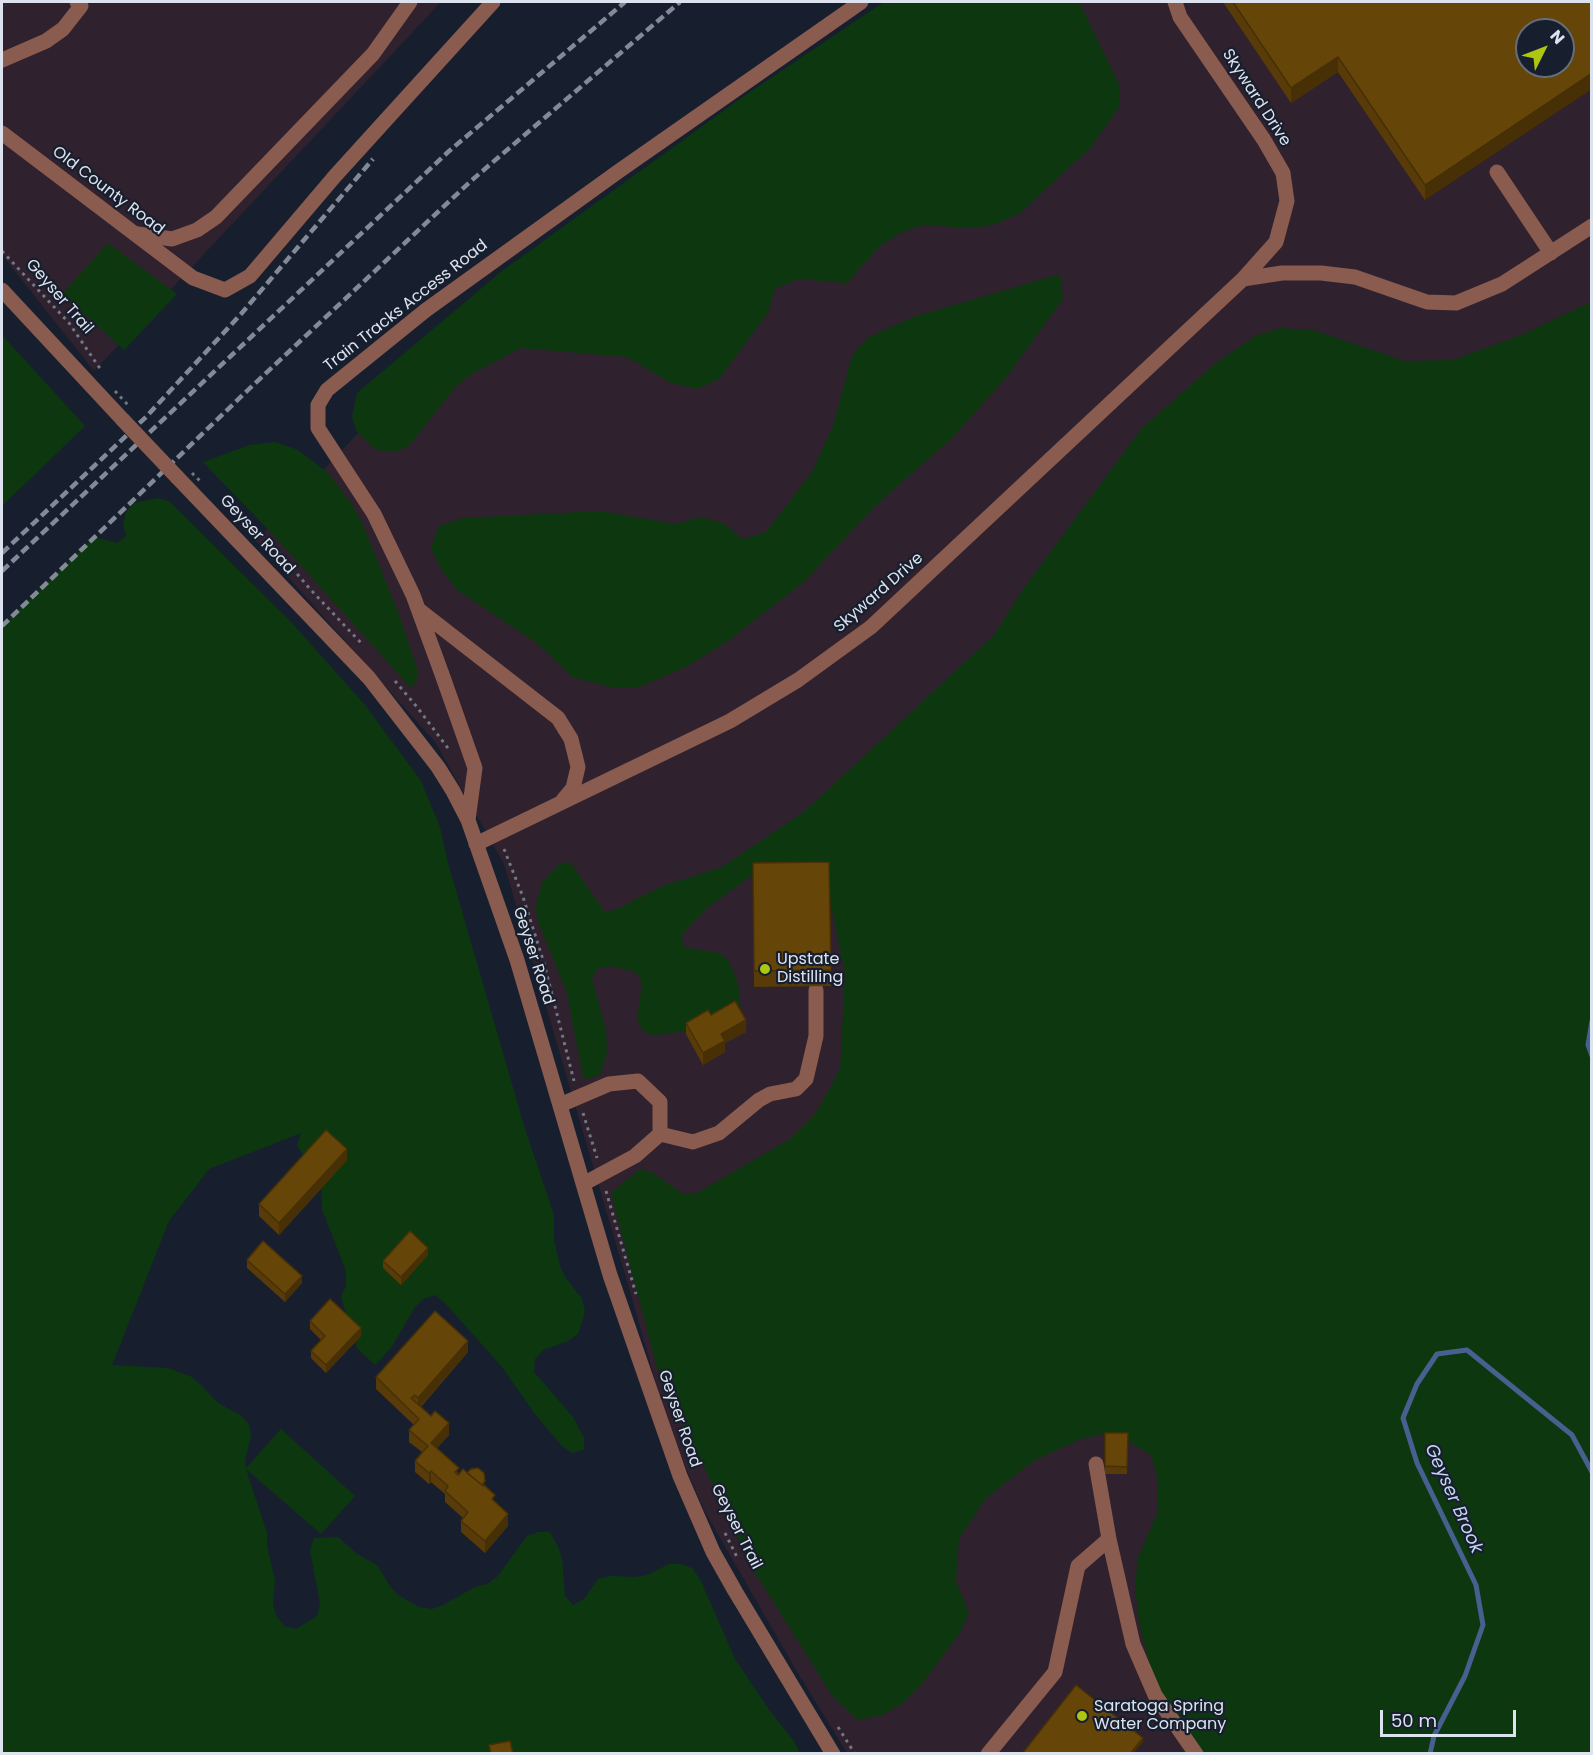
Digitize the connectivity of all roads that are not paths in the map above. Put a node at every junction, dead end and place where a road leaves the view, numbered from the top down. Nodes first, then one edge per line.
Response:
1 (76, 2) edge
2 (410, 2) edge
3 (493, 2) edge
4 (861, 2) edge
5 (1175, 2) edge
6 (2, 60) edge
7 (2, 133) edge
8 (1497, 172) dead end
9 (1592, 225) edge
10 (135, 233) junction
11 (1551, 253) junction
12 (1242, 279) junction
13 (2, 290) edge
14 (419, 610) junction
15 (559, 804) junction
16 (468, 820) junction
17 (476, 844) junction
18 (816, 990) edge
19 (560, 1105) junction
20 (660, 1134) junction
21 (583, 1184) junction
22 (1096, 1464) dead end
23 (1109, 1539) junction
24 (833, 1754) edge
25 (988, 1754) edge
26 (1196, 1754) edge

1 - 6 street
2 - 10 street
3 - 10 street, Old County Road
4 - 14 street, Train Tracks Access Road
5 - 12 street, Skyward Drive
7 - 10 street, Old County Road
8 - 11 street
9 - 11 street
11 - 12 street
12 - 15 street, Skyward Drive
13 - 16 street, Geyser Road, bridge
14 - 15 street
14 - 16 street, Train Tracks Access Road
15 - 17 street, Skyward Drive
16 - 17 street, Geyser Road
17 - 19 street, Geyser Road
18 - 20 street
19 - 20 street
19 - 21 street, Geyser Road
20 - 21 street
21 - 24 street, Geyser Road
22 - 23 street
23 - 25 street
23 - 26 street

